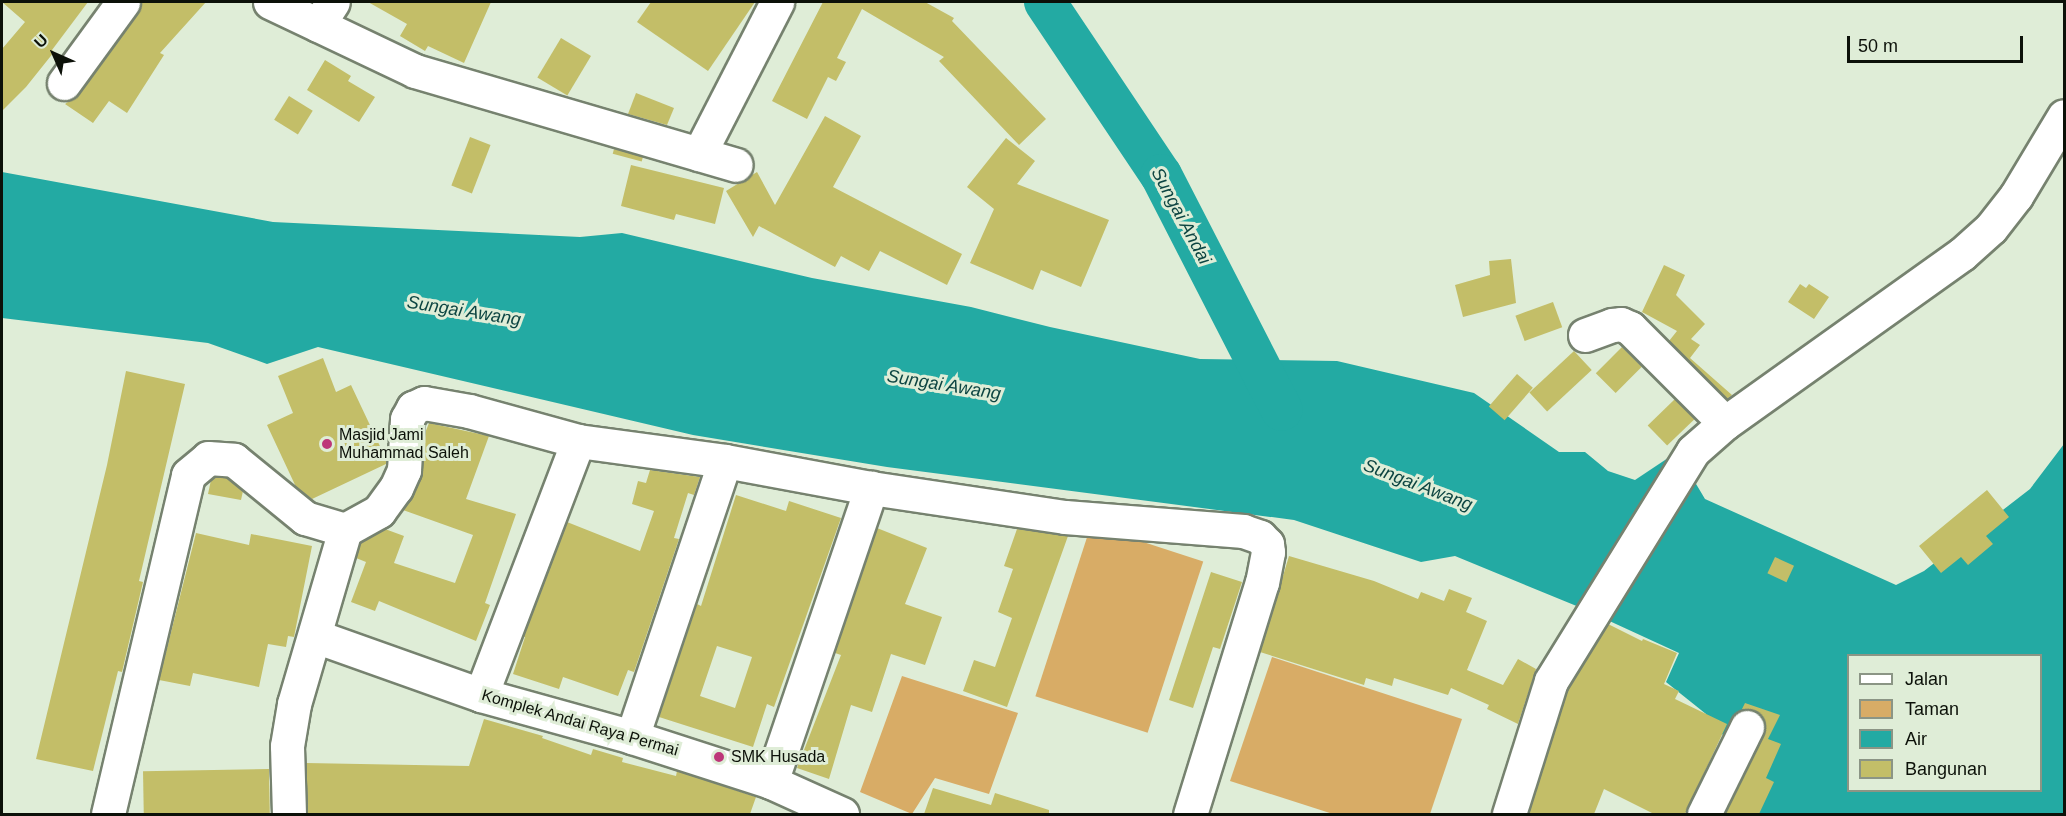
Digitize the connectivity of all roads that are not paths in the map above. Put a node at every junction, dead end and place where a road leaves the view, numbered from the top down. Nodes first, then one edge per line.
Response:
1 (123, 2) edge
2 (270, 2) edge
3 (777, 2) edge
4 (326, 13) edge
5 (64, 83) dead end
6 (2064, 116) edge
7 (699, 154) junction
8 (736, 165) dead end
9 (1585, 335) dead end
10 (1725, 423) junction
11 (578, 441) junction
12 (725, 461) junction
13 (871, 488) junction
14 (345, 530) junction
15 (315, 636) junction
16 (482, 695) junction
17 (1747, 727) dead end
18 (632, 737) junction
19 (771, 782) junction
20 (108, 814) edge
21 (289, 814) edge
22 (842, 814) edge
23 (1190, 814) edge
24 (1509, 814) edge
25 (1704, 814) edge

1 - 5 street
2 - 4 street
3 - 7 street
4 - 7 street
6 - 10 street
7 - 8 street
9 - 10 street
10 - 24 street
11 - 12 street
11 - 14 street
11 - 16 street
12 - 13 street
12 - 18 street
13 - 19 street
13 - 23 street
14 - 15 street
14 - 20 street
15 - 16 street, Komplek Andai Raya Permai
15 - 21 street
16 - 18 street, Komplek Andai Raya Permai
17 - 25 street
18 - 19 street, Komplek Andai Raya Permai
19 - 22 street, Komplek Andai Raya Permai

